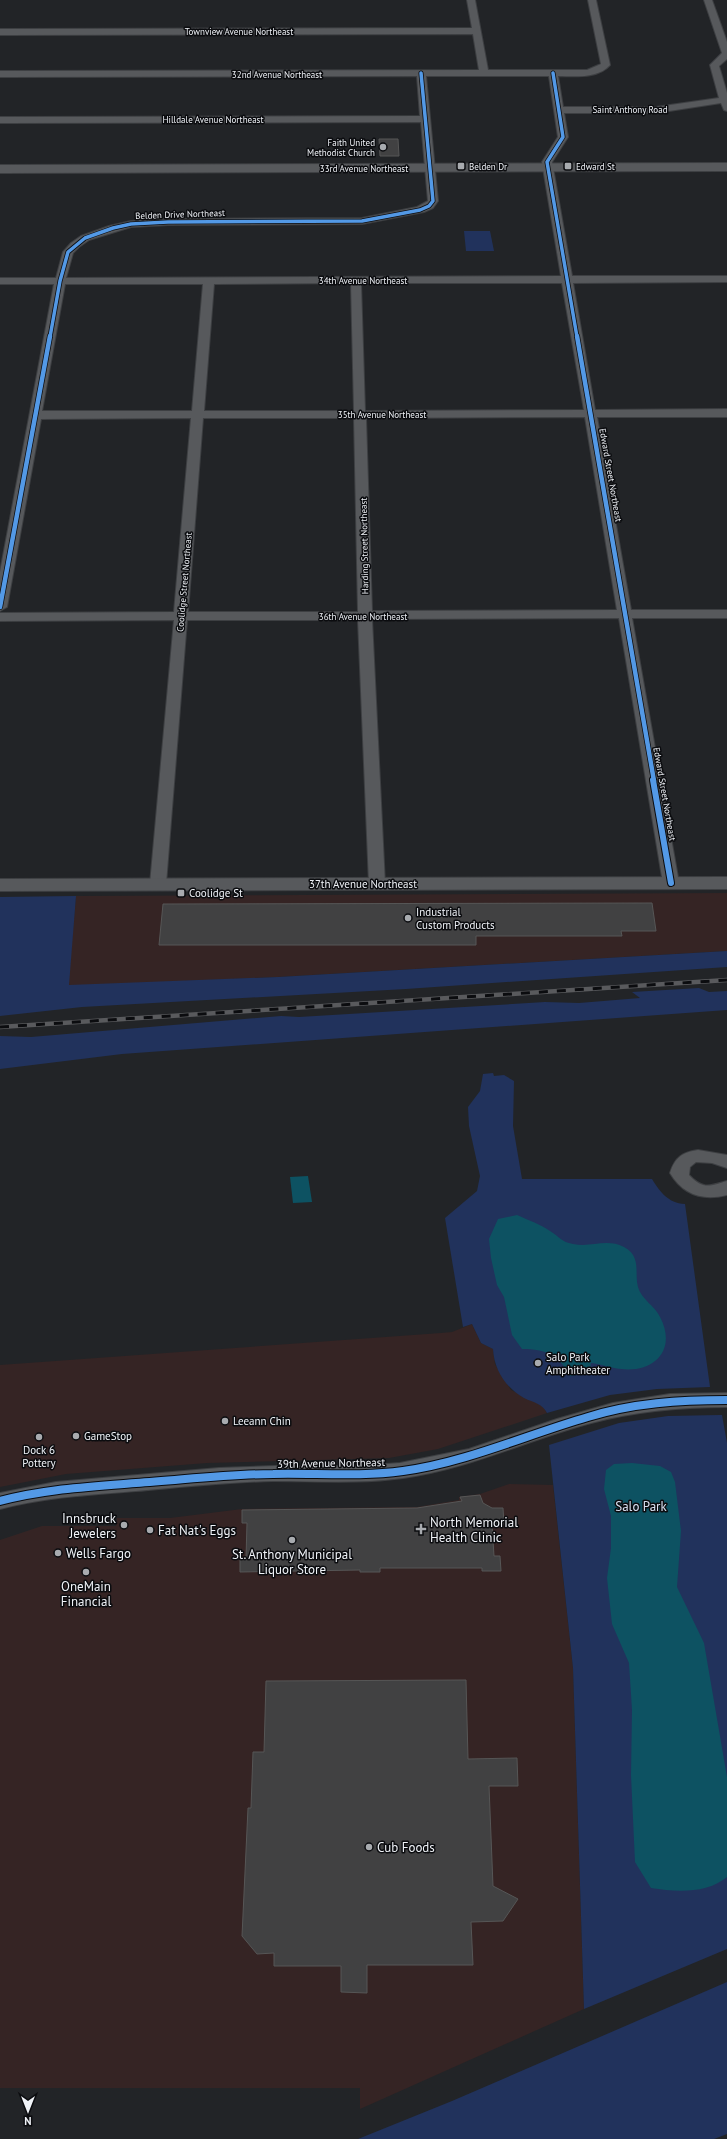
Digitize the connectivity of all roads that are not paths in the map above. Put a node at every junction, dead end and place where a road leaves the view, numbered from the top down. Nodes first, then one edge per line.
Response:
1 (472, 0) edge
2 (592, 0) edge
3 (708, 0) edge
4 (477, 31) junction
5 (0, 32) edge
6 (421, 73) junction
7 (484, 73) junction
8 (553, 73) junction
9 (0, 74) edge
10 (726, 104) edge
11 (559, 110) junction
12 (425, 119) junction
13 (0, 120) edge
14 (548, 167) junction
15 (727, 167) edge
16 (430, 168) junction
17 (0, 169) edge
18 (727, 279) edge
19 (209, 280) junction
20 (356, 280) junction
21 (568, 280) junction
22 (0, 281) edge
23 (60, 281) junction
24 (591, 413) junction
25 (727, 413) edge
26 (198, 414) junction
27 (361, 414) junction
28 (37, 415) junction
29 (0, 607) edge
30 (727, 614) edge
31 (625, 615) junction
32 (181, 616) junction
33 (365, 616) junction
34 (0, 618) edge
35 (672, 883) junction
36 (727, 883) edge
37 (158, 884) junction
38 (377, 884) junction
39 (0, 885) edge
40 (727, 1162) edge
41 (727, 1186) edge
42 (727, 1400) edge
43 (0, 1502) edge

1 - 4 street
2 - 8 street
3 - 10 street
4 - 5 street, Townview Avenue Northeast
4 - 7 street
6 - 7 street, 32nd Avenue Northeast
6 - 9 street, 32nd Avenue Northeast
6 - 12 street, Belden Drive Northeast
7 - 8 street, 32nd Avenue Northeast
8 - 11 street
10 - 11 street, Saint Anthony Road
11 - 14 street
12 - 13 street, Hilldale Avenue Northeast
12 - 16 street, Belden Drive Northeast
14 - 15 street, 33rd Avenue Northeast
14 - 16 street, 33rd Avenue Northeast
14 - 21 street, Edward Street Northeast
16 - 17 street, 33rd Avenue Northeast
16 - 23 street, Belden Drive Northeast
18 - 21 street, 34th Avenue Northeast
19 - 20 street, 34th Avenue Northeast
19 - 23 street, 34th Avenue Northeast
19 - 26 street, Coolidge Street Northeast
20 - 21 street, 34th Avenue Northeast
20 - 27 street, Harding Street Northeast
21 - 24 street, Edward Street Northeast
22 - 23 street, 34th Avenue Northeast
23 - 28 street, Belden Drive Northeast
24 - 25 street, 35th Avenue Northeast
24 - 27 street, 35th Avenue Northeast
24 - 31 street, Edward Street Northeast
26 - 27 street, 35th Avenue Northeast
26 - 28 street, 35th Avenue Northeast
26 - 32 street, Coolidge Street Northeast
27 - 33 street, Harding Street Northeast
28 - 29 street, Belden Drive Northeast
30 - 31 street, 36th Avenue Northeast
31 - 33 street, 36th Avenue Northeast
31 - 35 street, Edward Street Northeast
32 - 33 street, 36th Avenue Northeast
32 - 34 street, 36th Avenue Northeast
32 - 37 street, Coolidge Street Northeast
33 - 38 street, Harding Street Northeast
35 - 36 street, 37th Avenue Northeast
35 - 38 street, 37th Avenue Northeast
37 - 38 street, 37th Avenue Northeast
37 - 39 street, 37th Avenue Northeast
40 - 41 street
42 - 43 street, 39th Avenue Northeast

